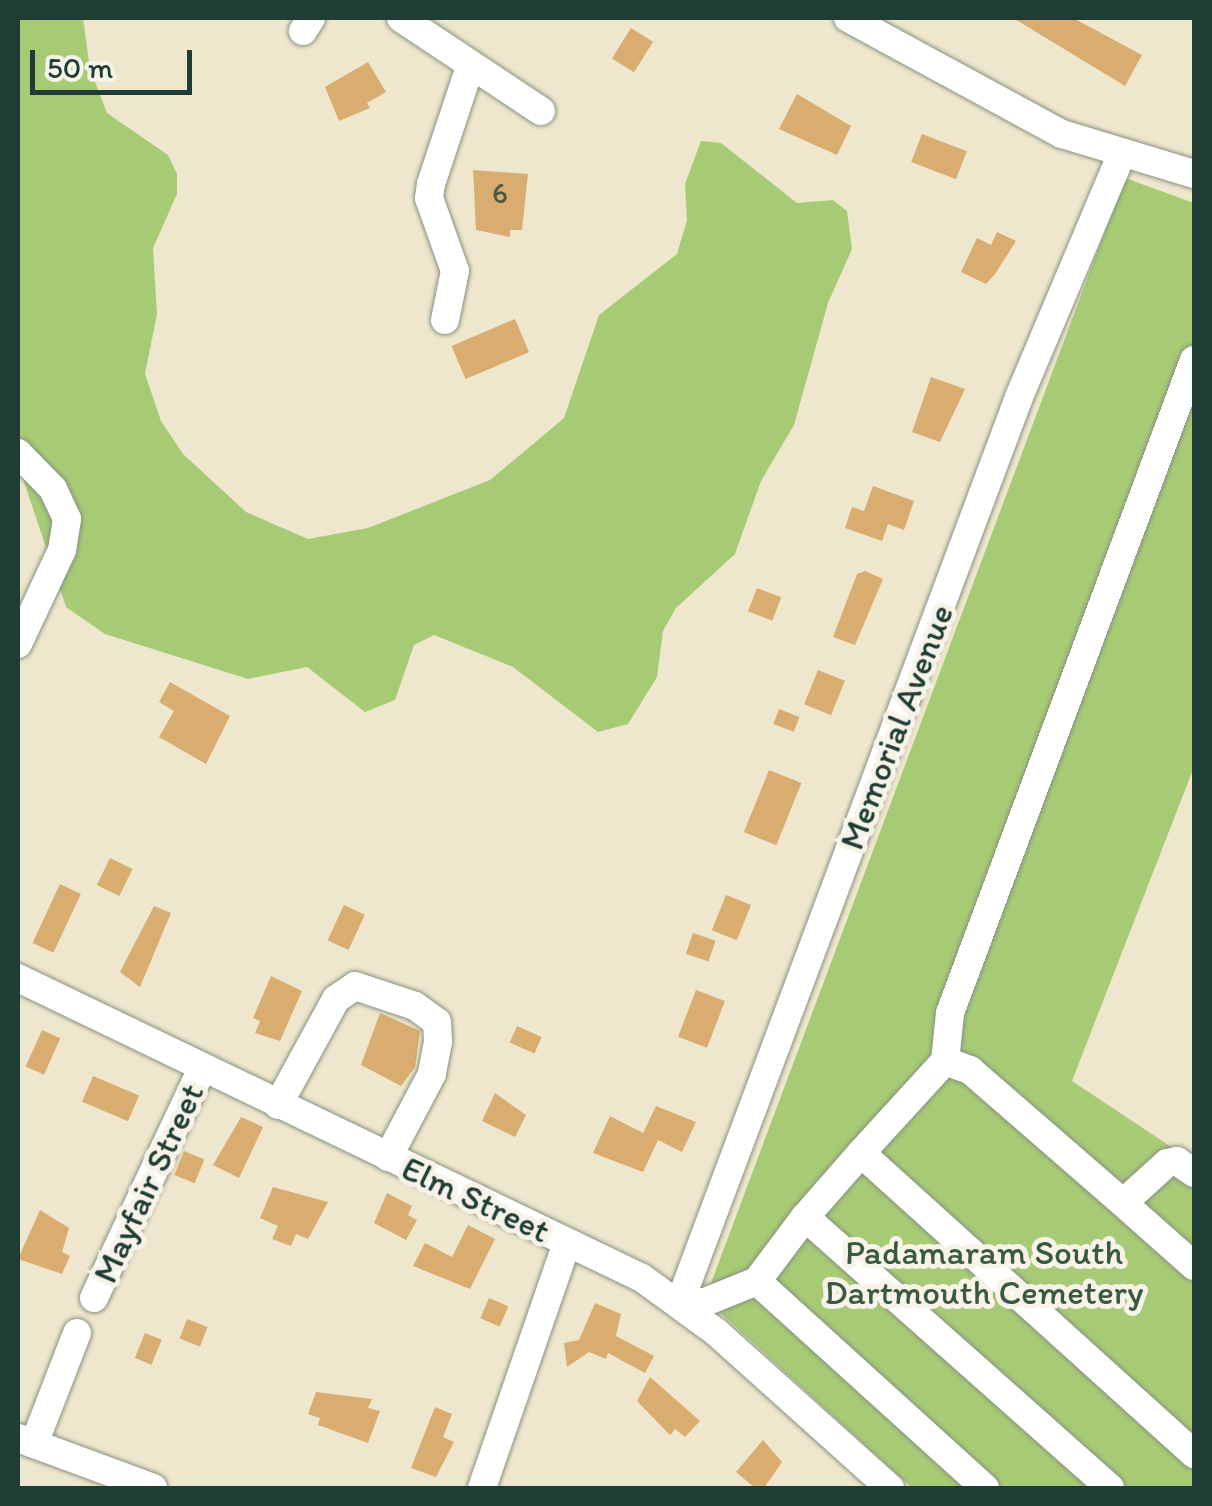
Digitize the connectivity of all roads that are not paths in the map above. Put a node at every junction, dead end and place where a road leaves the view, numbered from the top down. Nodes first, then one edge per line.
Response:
1 (401, 18) edge
2 (848, 18) edge
3 (471, 64) junction
4 (541, 111) dead end
5 (1120, 156) junction
6 (1194, 174) edge
7 (445, 320) dead end
8 (1194, 360) edge
9 (18, 453) edge
10 (18, 644) edge
11 (18, 978) edge
12 (945, 1061) junction
13 (202, 1068) junction
14 (278, 1105) junction
15 (861, 1153) junction
16 (388, 1157) junction
17 (1194, 1173) edge
18 (1122, 1203) junction
19 (805, 1217) junction
20 (567, 1243) junction
21 (1194, 1266) edge
22 (757, 1282) junction
23 (94, 1298) dead end
24 (680, 1302) junction
25 (77, 1333) dead end
26 (26, 1441) edge
27 (1194, 1454) edge
28 (153, 1488) edge
29 (482, 1488) edge
30 (890, 1488) edge
31 (985, 1488) edge
32 (1110, 1488) edge

1 - 3 street
2 - 5 street
3 - 4 street
3 - 7 street
5 - 6 street
5 - 24 street, Memorial Avenue
8 - 12 street
9 - 10 street
11 - 13 street, Elm Street
12 - 15 street
12 - 18 street
13 - 14 street, Elm Street
13 - 23 street, Mayfair Street
14 - 16 street, Elm Street
14 - 16 street
15 - 19 street
15 - 27 street
16 - 20 street, Elm Street
17 - 18 street
18 - 21 street
19 - 22 street
19 - 32 street
20 - 24 street, Elm Street
20 - 29 street
22 - 24 street
22 - 31 street
24 - 30 street, Elm Street
25 - 26 street
26 - 28 street

